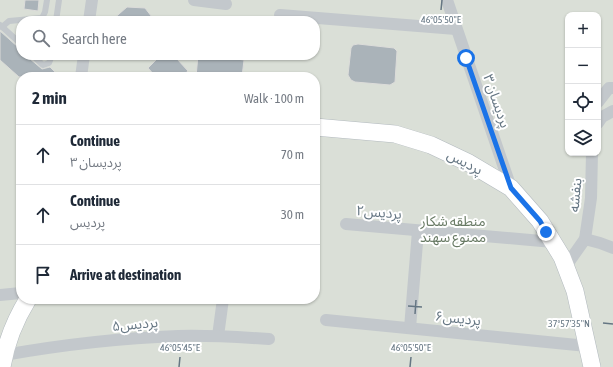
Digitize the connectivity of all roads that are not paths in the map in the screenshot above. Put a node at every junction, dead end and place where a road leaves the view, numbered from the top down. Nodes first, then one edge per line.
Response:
1 (47, 0) edge
2 (59, 0) edge
3 (92, 0) edge
4 (194, 0) edge
5 (447, 0) edge
6 (226, 4) dead end
7 (280, 15) dead end
8 (43, 16) edge
9 (57, 16) edge
10 (90, 16) edge
11 (293, 16) edge
12 (320, 18) edge
13 (16, 20) edge
14 (1, 26) edge
15 (456, 29) junction
16 (16, 40) edge
17 (38, 60) edge
18 (50, 60) edge
19 (83, 60) edge
20 (82, 72) edge
21 (613, 88) edge
22 (601, 98) edge
23 (613, 111) edge
24 (600, 120) edge
25 (320, 126) edge
26 (592, 156) edge
27 (511, 188) junction
28 (346, 224) dead end
29 (418, 231) junction
30 (585, 239) junction
31 (553, 242) junction
32 (613, 248) edge
33 (566, 266) junction
34 (16, 293) edge
35 (0, 295) edge
36 (25, 304) edge
37 (222, 304) edge
38 (326, 320) dead end
39 (410, 328) junction
40 (218, 336) junction
41 (269, 339) dead end
42 (587, 346) junction
43 (3, 361) edge
44 (592, 367) edge

1 - 8 lane
2 - 9 lane
3 - 10 street
4 - 6 street
5 - 15 street, پردیسان ۳
7 - 11 street
12 - 15 street
13 - 14 lane
14 - 16 lane
15 - 27 street, پردیسان ۳
17 - 18 lane
19 - 20 street
21 - 22 street
23 - 24 street
25 - 27 street, پردیس
26 - 30 street, بنفشه
27 - 31 street, پردیس
28 - 29 street, پردیس۲
29 - 31 street, پردیس۲
29 - 39 street
30 - 32 street
30 - 33 street, بنفشه
31 - 33 street, پردیس
33 - 42 street, پردیس
34 - 35 street
36 - 43 street
37 - 40 street
38 - 39 street, پردیس۶
39 - 42 street, پردیس۶
40 - 41 street, پردیس۵
40 - 43 street, پردیس۵
42 - 44 street, پردیس

